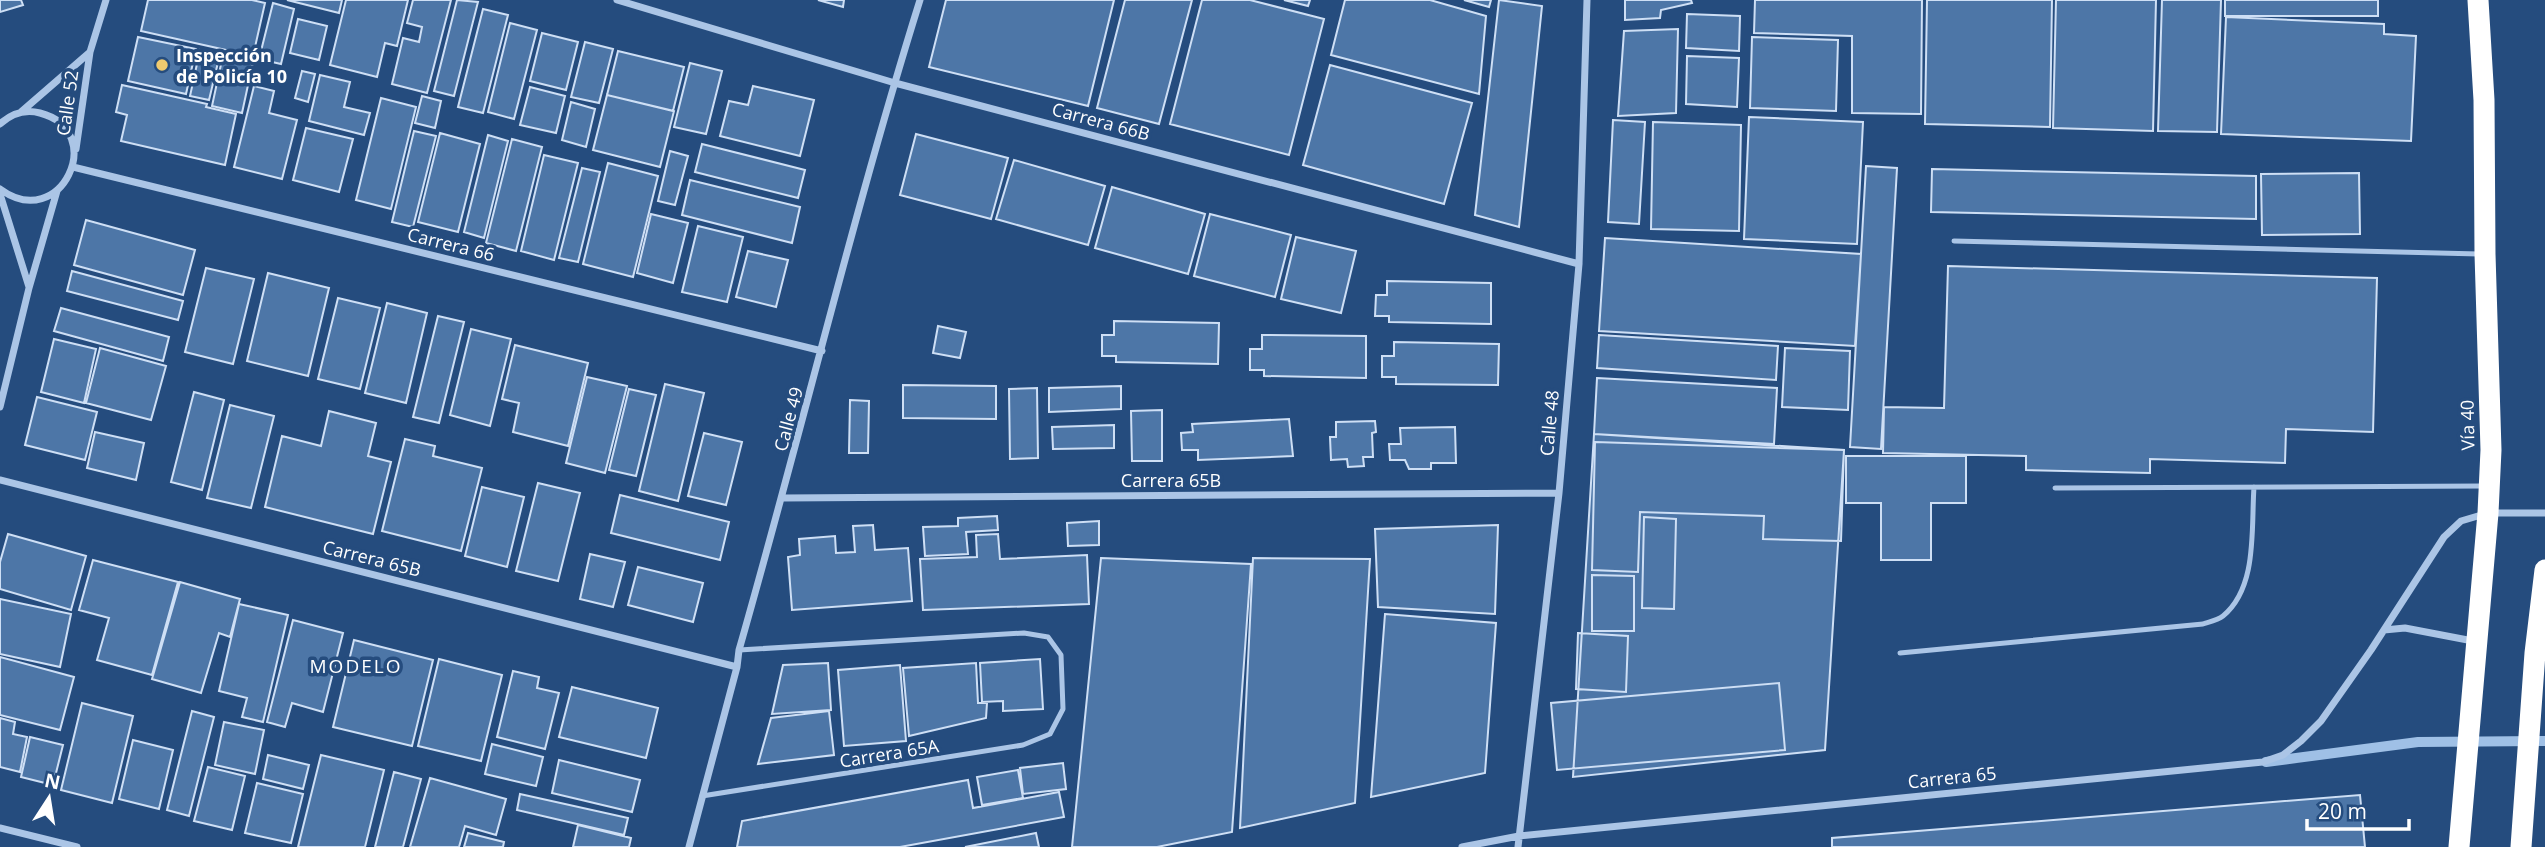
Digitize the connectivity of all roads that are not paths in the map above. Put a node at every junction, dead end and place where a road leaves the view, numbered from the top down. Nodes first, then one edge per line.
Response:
1 (106, 0) edge
2 (617, 0) edge
3 (920, 0) edge
4 (1587, 0) edge
5 (2478, 0) edge
6 (90, 52) junction
7 (895, 83) junction
8 (21, 112) junction
9 (1, 121) edge
10 (75, 157) junction
11 (73, 167) junction
12 (0, 191) edge
13 (57, 191) junction
14 (1955, 241) dead end
15 (2485, 254) junction
16 (1579, 264) junction
17 (29, 288) junction
18 (822, 351) junction
19 (0, 407) edge
20 (0, 480) edge
21 (2490, 486) junction
22 (2254, 487) junction
23 (2055, 488) dead end
24 (1559, 493) junction
25 (783, 498) junction
26 (2488, 513) junction
27 (2545, 513) edge
28 (2545, 570) edge
29 (2384, 630) junction
30 (2477, 648) junction
31 (739, 650) junction
32 (1900, 653) dead end
33 (737, 667) junction
34 (702, 796) junction
35 (0, 828) edge
36 (1519, 836) junction
37 (77, 847) edge
38 (689, 847) edge
39 (1462, 847) edge
40 (1518, 847) edge
41 (2459, 847) edge
42 (2521, 847) edge

1 - 6 street, Calle 52
2 - 7 street, Carrera 66B
3 - 7 street, Calle 49
4 - 16 street, Calle 48
5 - 15 highway, Vía 40
6 - 8 street, Calle 52
6 - 10 street, Calle 52
7 - 16 street, Carrera 66B
7 - 18 street, Calle 49
8 - 9 street, Calle 52
8 - 10 street, Calle 52
10 - 11 street, Calle 52
11 - 13 street, Calle 52
11 - 18 street, Carrera 66
12 - 13 street
12 - 17 street
13 - 17 street, Calle 52
14 - 15 lane
15 - 21 highway, Vía 40
16 - 24 street, Calle 48
17 - 19 street, Calle 52
18 - 25 street, Calle 49
20 - 33 street, Carrera 65B
21 - 22 lane
21 - 26 highway, Vía 40
22 - 23 lane
22 - 32 lane
24 - 25 street, Carrera 65B
24 - 36 street, Calle 48
25 - 31 street, Calle 49
26 - 27 street
26 - 29 street, Carrera 65
26 - 30 highway, Vía 40
28 - 42 highway
29 - 30 street
29 - 36 street, Carrera 65
30 - 41 highway, Vía 40
31 - 33 street, Calle 49
31 - 34 lane, Carrera 65A
33 - 34 street, Calle 49
34 - 38 street, Calle 49
35 - 37 street
36 - 39 street, Carrera 65
36 - 40 street, Calle 48

